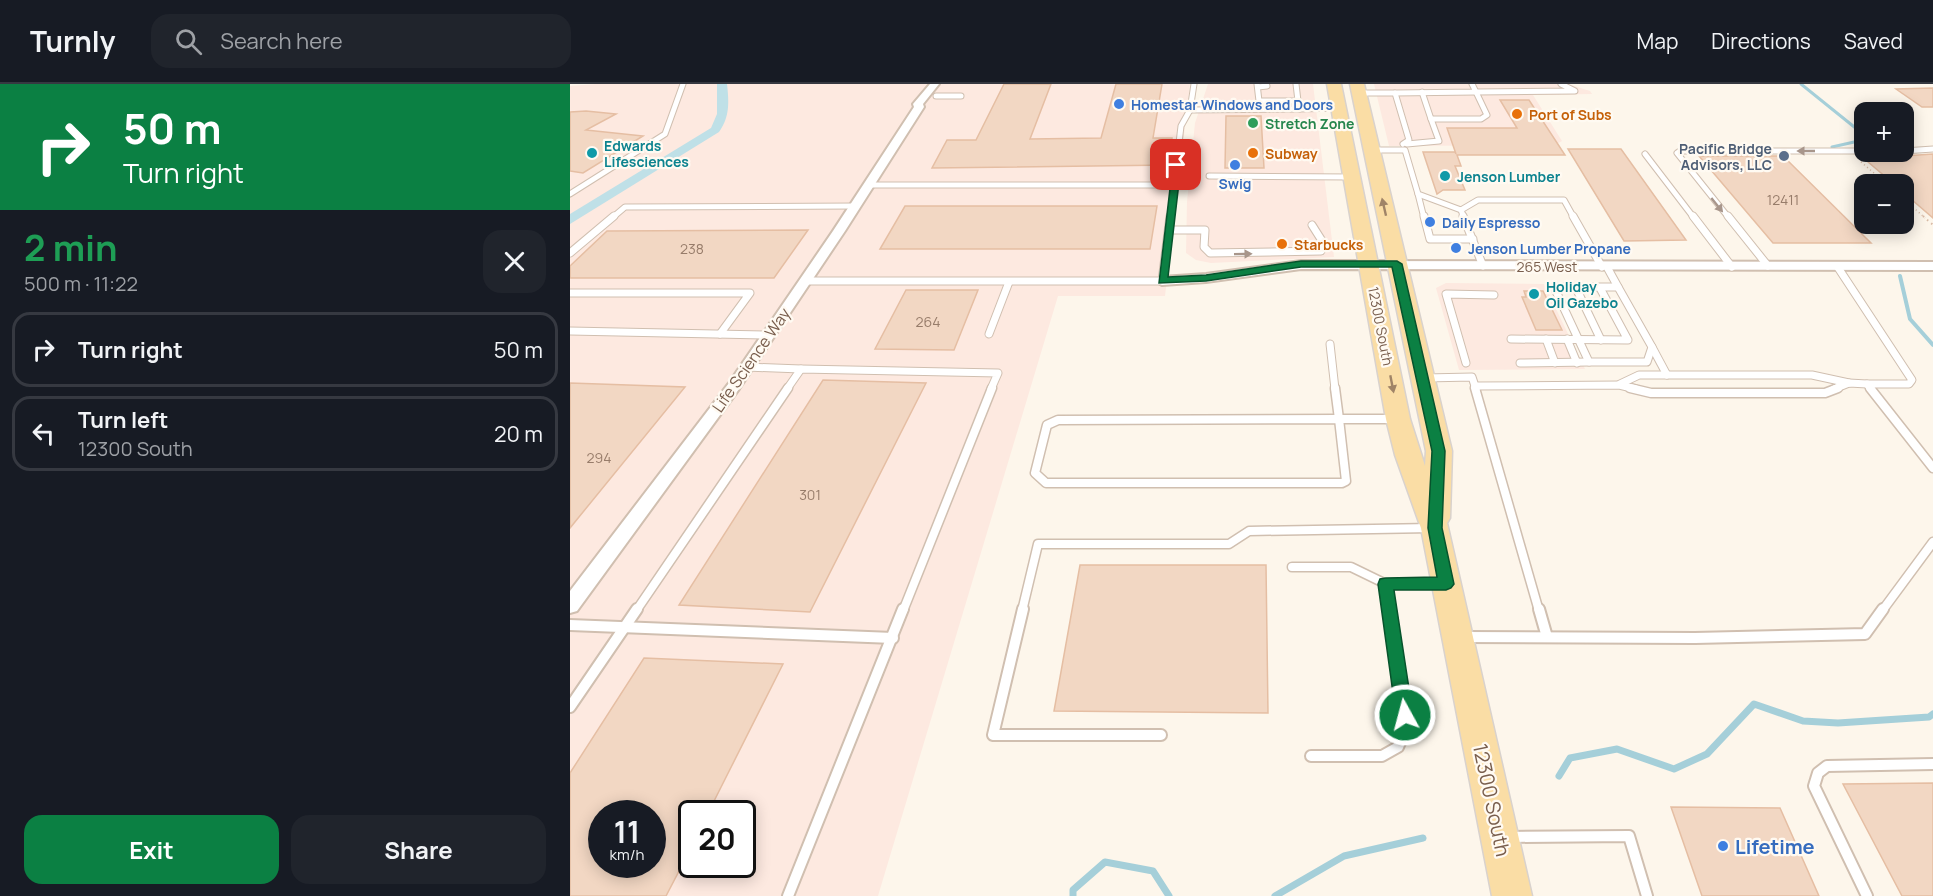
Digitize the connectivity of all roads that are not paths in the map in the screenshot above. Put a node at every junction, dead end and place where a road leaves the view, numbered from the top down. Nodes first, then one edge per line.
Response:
1 (682, 84) edge
2 (935, 84) edge
3 (945, 84) edge
4 (1194, 84) edge
5 (1334, 84) edge
6 (1472, 84) edge
7 (1561, 84) edge
8 (1258, 88) edge
9 (1294, 88) edge
10 (1358, 88) edge
11 (1267, 89) dead end
12 (1476, 92) junction
13 (1395, 93) junction
14 (1422, 93) junction
15 (936, 96) junction
16 (961, 96) dead end
17 (1298, 101) junction
18 (919, 107) junction
19 (1339, 108) junction
20 (1299, 109) junction
21 (1190, 110) junction
22 (1431, 119) junction
23 (1407, 144) junction
24 (1371, 147) junction
25 (1933, 149) edge
26 (1914, 150) edge
27 (1854, 151) edge
28 (1645, 154) dead end
29 (1209, 176) dead end
30 (1352, 177) junction
31 (869, 185) junction
32 (1174, 185) junction
33 (1418, 194) junction
34 (570, 195) edge
35 (855, 206) junction
36 (1461, 210) junction
37 (1312, 225) dead end
38 (1169, 230) junction
39 (1473, 239) junction
40 (570, 253) edge
41 (1369, 264) junction
42 (1397, 264) junction
43 (1483, 266) junction
44 (1768, 266) junction
45 (1837, 266) junction
46 (1933, 266) edge
47 (1604, 267) junction
48 (1732, 267) junction
49 (806, 280) junction
50 (1162, 281) junction
51 (1009, 282) junction
52 (1619, 287) junction
53 (1576, 288) junction
54 (1600, 288) junction
55 (570, 293) edge
56 (1494, 295) dead end
57 (570, 331) edge
58 (720, 334) junction
59 (990, 334) dead end
60 (769, 335) junction
61 (1511, 339) dead end
62 (1546, 339) junction
63 (1567, 339) junction
64 (1578, 339) junction
65 (1601, 339) junction
66 (1330, 344) dead end
67 (1652, 347) junction
68 (1588, 362) junction
69 (1466, 363) dead end
70 (1520, 363) dead end
71 (1555, 363) junction
72 (1577, 363) junction
73 (747, 367) junction
74 (801, 369) junction
75 (1667, 375) junction
76 (1422, 378) junction
77 (1848, 383) junction
78 (1867, 384) junction
79 (1619, 385) junction
80 (1475, 386) junction
81 (1339, 419) junction
82 (1398, 420) junction
83 (1933, 468) edge
84 (1435, 528) junction
85 (1933, 542) edge
86 (1292, 567) dead end
87 (1386, 584) junction
88 (1446, 584) junction
89 (570, 605) edge
90 (570, 625) edge
91 (624, 628) junction
92 (1457, 637) junction
93 (1548, 637) junction
94 (893, 638) junction
95 (570, 707) edge
96 (1161, 735) dead end
97 (1311, 756) dead end
98 (1933, 764) edge
99 (1500, 838) junction
100 (788, 896) edge
101 (1512, 896) edge
102 (1647, 896) edge
103 (1867, 896) edge

1 - 34 lane
2 - 18 street, Life Science Way
3 - 15 street, Life Science Way
4 - 21 lane
5 - 19 main road, 12300 South
6 - 12 lane
7 - 12 lane
8 - 11 lane
8 - 17 lane
9 - 17 lane
10 - 13 lane
10 - 24 main road, 12300 South
12 - 14 lane
12 - 22 lane
13 - 14 lane
13 - 23 lane
14 - 22 lane
15 - 16 lane
15 - 18 street, Life Science Way
17 - 20 lane
18 - 31 street, Life Science Way
19 - 20 lane
19 - 30 main road, 12300 South
20 - 21 lane
21 - 32 lane
22 - 23 lane
23 - 24 lane
24 - 33 lane
42 -> 24 main road, 12300 South
25 - 26 lane
27 -> 44 lane
28 - 48 lane
29 - 30 lane
30 - 41 main road, 12300 South
31 - 32 lane
31 - 35 street, Life Science Way
32 - 38 lane
33 - 36 lane
33 - 39 lane
35 - 40 lane
35 - 49 street, Life Science Way
36 - 39 lane
36 - 47 lane
38 -> 37 lane
38 - 50 lane
39 - 43 lane
41 - 42 street, 265 West
41 - 50 street, 265 West
41 -> 82 main road, 12300 South
42 - 43 street, 265 West
42 - 76 main road, 12300 South
43 - 47 street, 265 West
44 - 45 street, 265 West
44 - 48 street, 265 West
45 - 46 street, 265 West
45 - 78 lane
47 - 48 street, 265 West
47 - 52 lane
49 - 51 lane
49 - 60 street, Life Science Way
50 - 51 lane
51 - 59 lane
52 - 54 lane
52 - 67 lane
53 - 54 lane
53 - 64 lane
53 - 65 lane
54 - 65 lane
55 - 58 lane
56 - 69 lane
57 - 58 lane
58 - 60 lane
60 - 73 street, Life Science Way
61 - 62 lane
62 - 63 lane
62 - 71 lane
63 - 64 lane
63 - 72 lane
64 - 65 lane
64 - 68 lane
66 - 81 lane
67 - 68 lane
67 - 75 lane
68 - 72 lane
70 - 71 lane
71 - 72 lane
73 - 74 lane
73 - 89 street, Life Science Way
74 - 91 lane
74 - 94 lane
75 - 77 lane
75 - 79 lane
76 - 80 lane
76 - 84 main road, 12300 South
77 - 78 lane
77 - 79 lane
78 - 83 lane
79 - 80 lane
80 - 93 lane
81 - 81 lane
81 - 82 lane
82 - 84 main road, 12300 South
84 - 88 main road, 12300 South
84 - 96 lane
85 - 93 lane
86 - 87 lane
87 - 88 lane
87 - 97 lane
88 - 92 main road, 12300 South
90 - 91 lane
91 - 94 lane
91 - 95 lane
92 - 93 lane
92 - 99 main road, 12300 South
94 - 100 lane
98 - 103 lane
99 - 101 main road, 12300 South
99 - 102 lane

